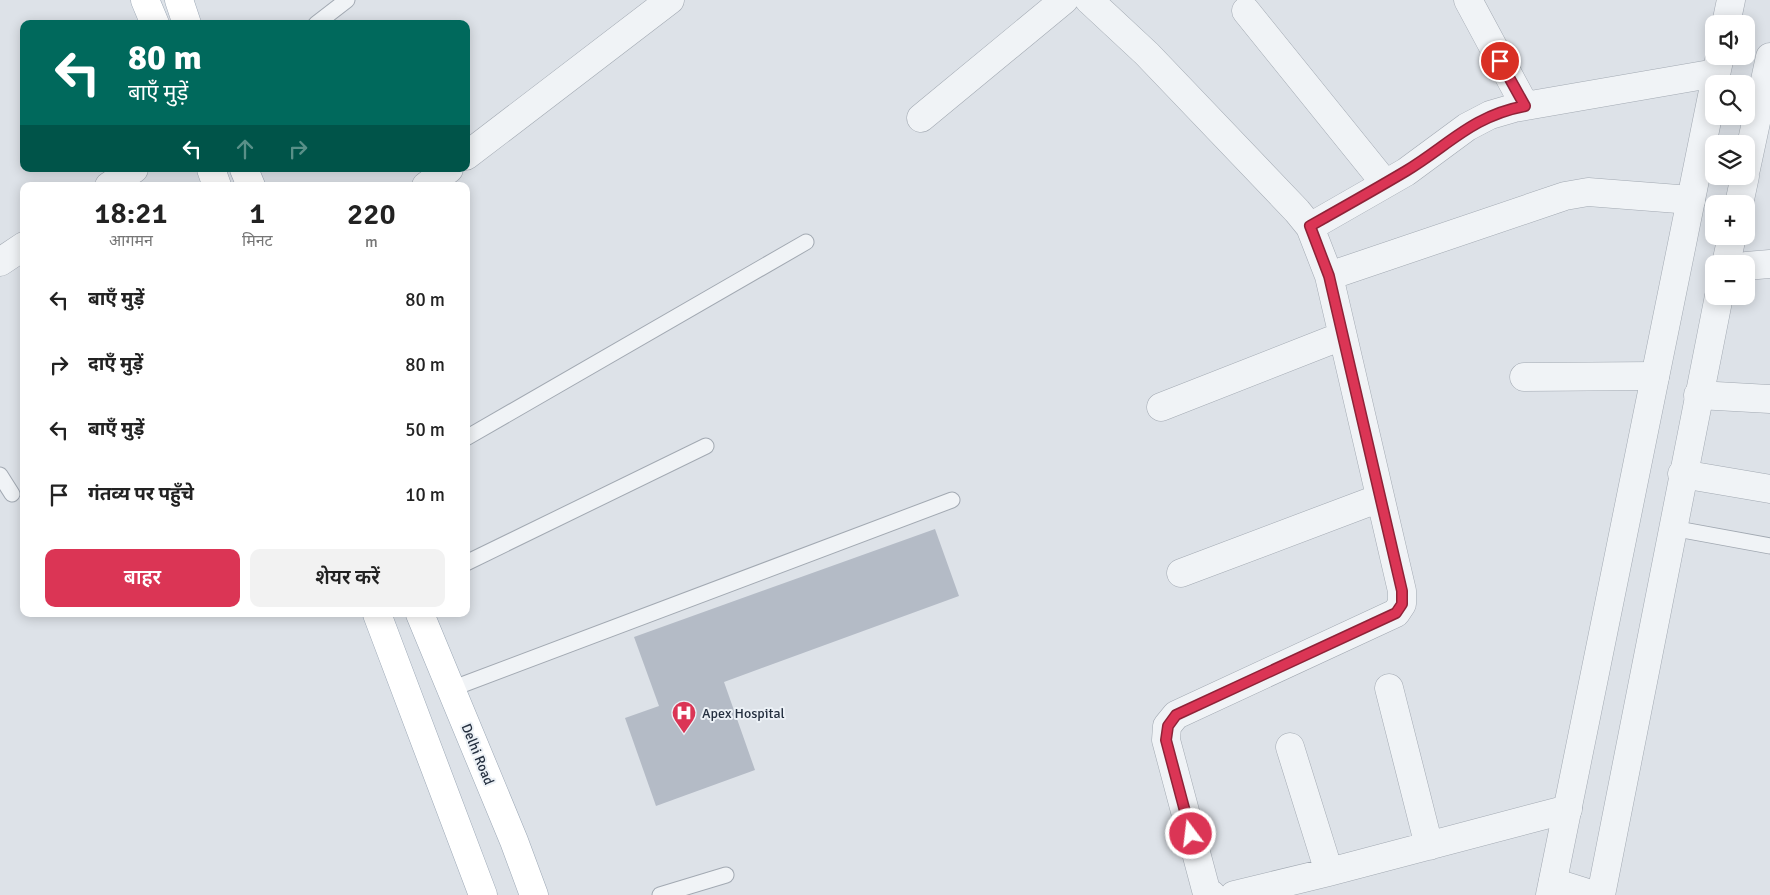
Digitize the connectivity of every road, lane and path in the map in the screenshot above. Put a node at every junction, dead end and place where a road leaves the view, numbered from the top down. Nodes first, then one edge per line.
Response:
1 (145, 0) edge
2 (178, 0) edge
3 (347, 0) edge
4 (670, 0) edge
5 (1064, 0) edge
6 (1089, 0) edge
7 (1468, 0) edge
8 (1731, 0) edge
9 (1246, 11) dead end
10 (1728, 15) edge
11 (153, 20) edge
12 (186, 20) edge
13 (321, 20) edge
14 (1770, 57) edge
15 (1705, 77) edge
16 (1525, 106) junction
17 (921, 118) dead end
18 (1706, 125) edge
19 (1753, 135) edge
20 (470, 153) edge
21 (130, 172) edge
22 (445, 172) edge
23 (115, 182) edge
24 (431, 182) edge
25 (1384, 182) junction
26 (1691, 200) junction
27 (1310, 226) junction
28 (806, 242) dead end
29 (20, 249) edge
30 (0, 262) edge
31 (1770, 264) edge
32 (1755, 265) edge
33 (1329, 276) junction
34 (1717, 305) edge
35 (1342, 336) junction
36 (1655, 376) junction
37 (1524, 377) dead end
38 (1698, 395) junction
39 (1770, 398) edge
40 (1161, 407) dead end
41 (470, 436) edge
42 (706, 446) dead end
43 (1682, 474) junction
44 (0, 475) edge
45 (1770, 489) edge
46 (12, 494) dead end
47 (1380, 498) junction
48 (952, 500) dead end
49 (1672, 528) junction
50 (1770, 546) edge
51 (470, 561) edge
52 (1181, 573) dead end
53 (378, 617) edge
54 (421, 617) edge
55 (1389, 688) dead end
56 (451, 689) junction
57 (1290, 747) dead end
58 (1568, 808) junction
59 (1429, 846) junction
60 (1329, 872) junction
61 (726, 875) dead end
62 (1552, 888) edge
63 (483, 895) edge
64 (534, 895) edge
65 (660, 895) edge
66 (1212, 895) edge
67 (1234, 895) edge
68 (1594, 895) edge
69 (1601, 895) edge

1 - 11 main road
2 - 12 main road
3 - 13 lane
4 - 20 street
5 - 17 street
6 - 27 street
7 - 16 street
8 - 10 street
9 - 25 street
14 - 19 street
15 - 16 street
16 - 25 street
18 - 26 street
21 - 23 street
22 - 24 street
25 - 27 street
26 - 33 street
26 - 36 street
27 - 33 street
28 - 41 lane
29 - 30 street
31 - 32 street
33 - 35 street
34 - 38 street
35 - 40 street
35 - 47 street
36 - 37 street
36 - 58 street
38 - 39 street
38 - 43 street
42 - 51 lane
43 - 45 street
43 - 49 street
44 - 46 lane
47 - 52 street
47 - 66 street
48 - 56 lane
49 - 50 lane
49 - 69 street
53 - 63 main road
54 - 56 main road, Delhi Road
55 - 59 street
56 - 64 main road, Delhi Road
57 - 60 street
58 - 59 street
58 - 62 street
59 - 60 street
60 - 67 street
61 - 65 lane
62 - 68 street

